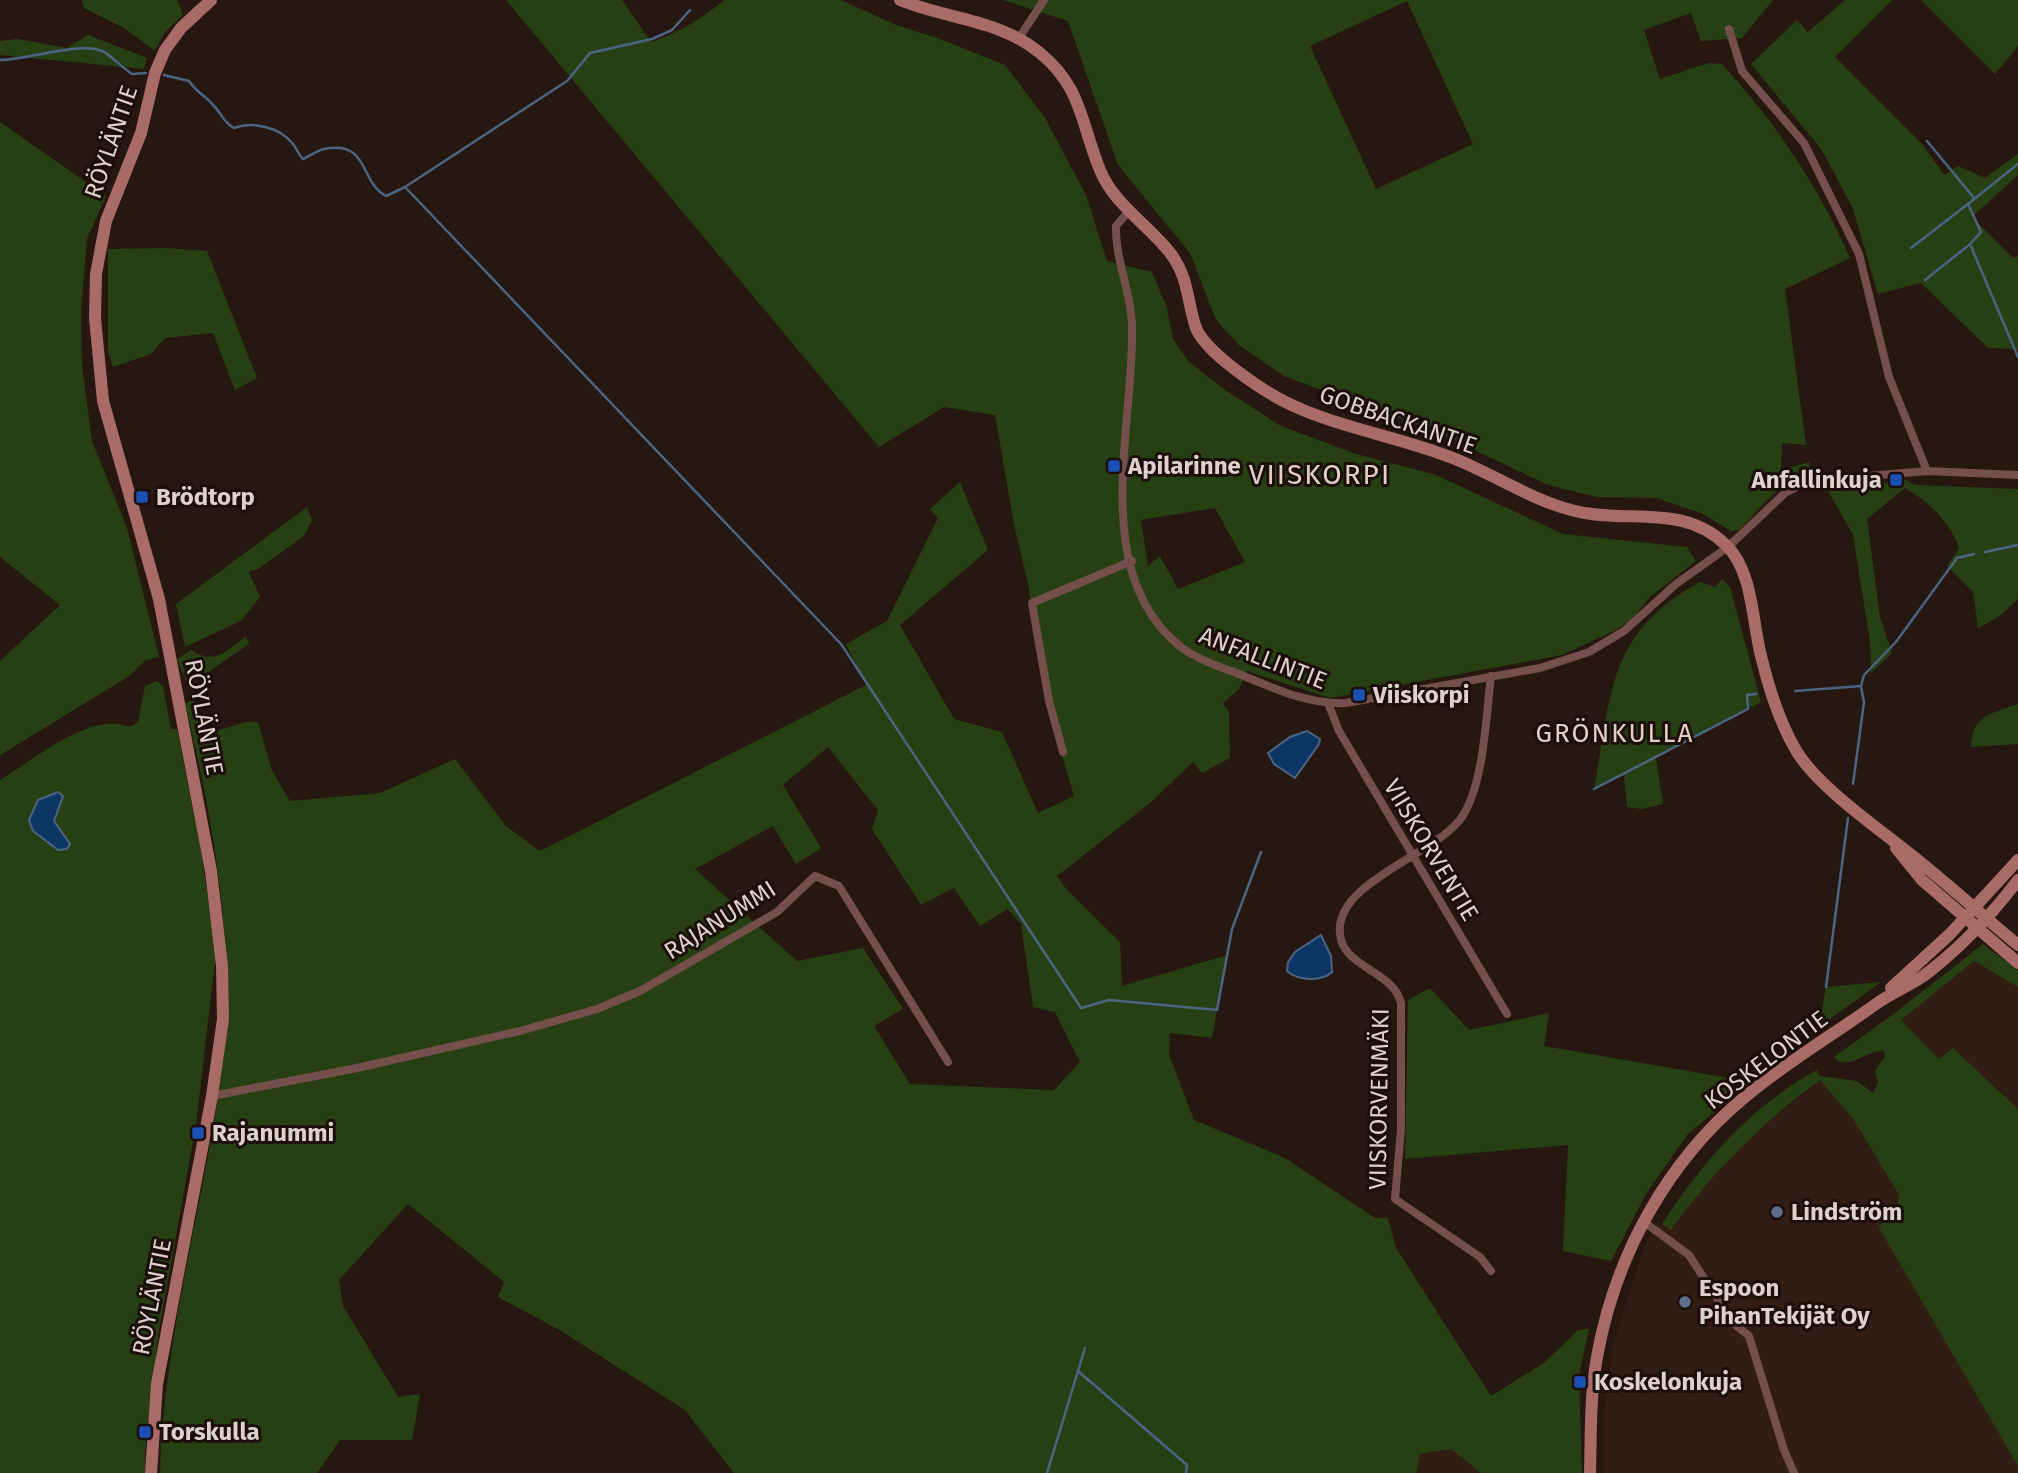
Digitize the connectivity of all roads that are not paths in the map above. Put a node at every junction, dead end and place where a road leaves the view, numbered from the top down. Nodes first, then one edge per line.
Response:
1 (211, 0) edge
2 (900, 0) edge
3 (1044, 0) edge
4 (1729, 29) dead end
5 (1019, 38) junction
6 (1129, 211) junction
7 (1927, 471) junction
8 (2018, 475) edge
9 (1728, 547) junction
10 (1132, 561) junction
11 (1491, 676) junction
12 (1328, 704) junction
13 (1063, 752) dead end
14 (1890, 839) junction
15 (1411, 856) junction
16 (2018, 859) edge
17 (2018, 880) edge
18 (1975, 908) junction
19 (1965, 918) junction
20 (1986, 918) junction
21 (1976, 928) junction
22 (2018, 945) edge
23 (2018, 963) edge
24 (1879, 1002) junction
25 (1507, 1014) dead end
26 (948, 1062) dead end
27 (212, 1096) junction
28 (1644, 1222) junction
29 (1491, 1271) dead end
30 (151, 1473) edge
31 (1590, 1473) edge
32 (1794, 1473) edge

1 - 27 street, RÖYLÄNTIE
2 - 5 street, GOBBACKANTIE
3 - 5 street
4 - 7 street
5 - 6 street, GOBBACKANTIE
6 - 9 street, GOBBACKANTIE
6 - 10 street, ANFALLINTIE
7 - 8 street, ANFALLINTIE
7 - 9 street, ANFALLINTIE
9 - 11 street, ANFALLINTIE
9 - 14 street, GOBBACKANTIE
10 - 12 street, ANFALLINTIE
10 - 13 street
11 - 12 street, ANFALLINTIE
11 - 15 street, VIISKORVENMÄKI
12 - 15 street, VIISKORVENTIE
14 - 18 street, GOBBACKANTIE
14 - 19 street, GOBBACKANTIE
15 - 25 street, VIISKORVENTIE
15 - 29 street, VIISKORVENMÄKI
16 - 18 street, KOSKELONTIE
17 - 20 street, KOSKELONTIE
18 - 19 street, KOSKELONTIE
18 - 20 street, GOBBACKANTIE
19 - 21 street, GOBBACKANTIE
19 - 24 street, KOSKELONTIE
20 - 21 street, KOSKELONTIE
20 - 22 street, GOBBACKANTIE
21 - 23 street, GOBBACKANTIE
21 - 24 street, KOSKELONTIE
24 - 28 street, KOSKELONTIE
26 - 27 street, RAJANUMMI
27 - 30 street, RÖYLÄNTIE
28 - 31 street, KOSKELONTIE
28 - 32 street

